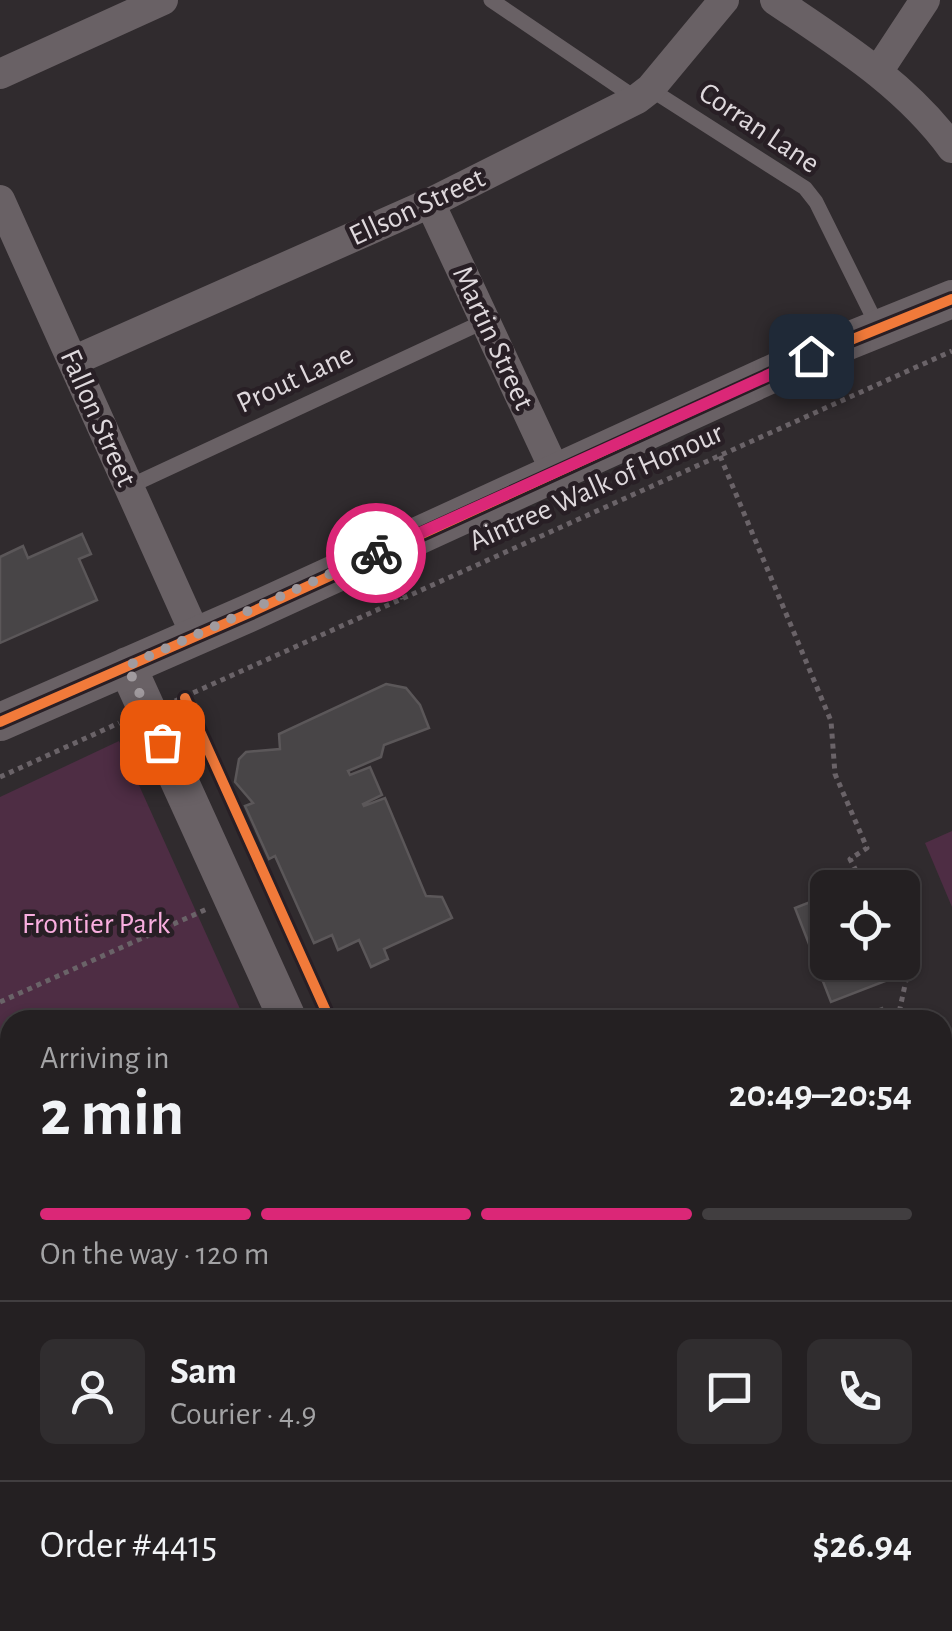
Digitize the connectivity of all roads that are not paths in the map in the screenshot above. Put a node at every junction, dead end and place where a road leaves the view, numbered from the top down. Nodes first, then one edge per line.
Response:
1 (163, 0) edge
2 (491, 0) edge
3 (724, 0) edge
4 (775, 0) edge
5 (925, 0) edge
6 (878, 70) junction
7 (0, 74) edge
8 (644, 94) junction
9 (952, 148) edge
10 (0, 200) edge
11 (430, 203) junction
12 (952, 277) edge
13 (952, 299) edge
14 (485, 321) junction
15 (876, 324) junction
16 (73, 360) junction
17 (556, 473) junction
18 (128, 487) junction
19 (196, 636) junction
20 (127, 666) junction
21 (0, 722) edge
22 (283, 1010) edge

1 - 7 street
2 - 8 lane, Corran Lane
3 - 8 street, Ellson Street
4 - 6 street
5 - 6 street
6 - 9 street
8 - 11 street, Ellson Street
8 - 15 lane, Corran Lane
10 - 16 street, Fallon Street
11 - 14 street, Martin Street
11 - 16 street, Ellson Street
12 - 15 street
13 - 15 street
14 - 17 street, Martin Street
14 - 18 lane, Prout Lane
15 - 17 street
16 - 18 street, Fallon Street
17 - 19 street
18 - 19 street, Fallon Street
19 - 20 street
20 - 21 street
20 - 22 street

